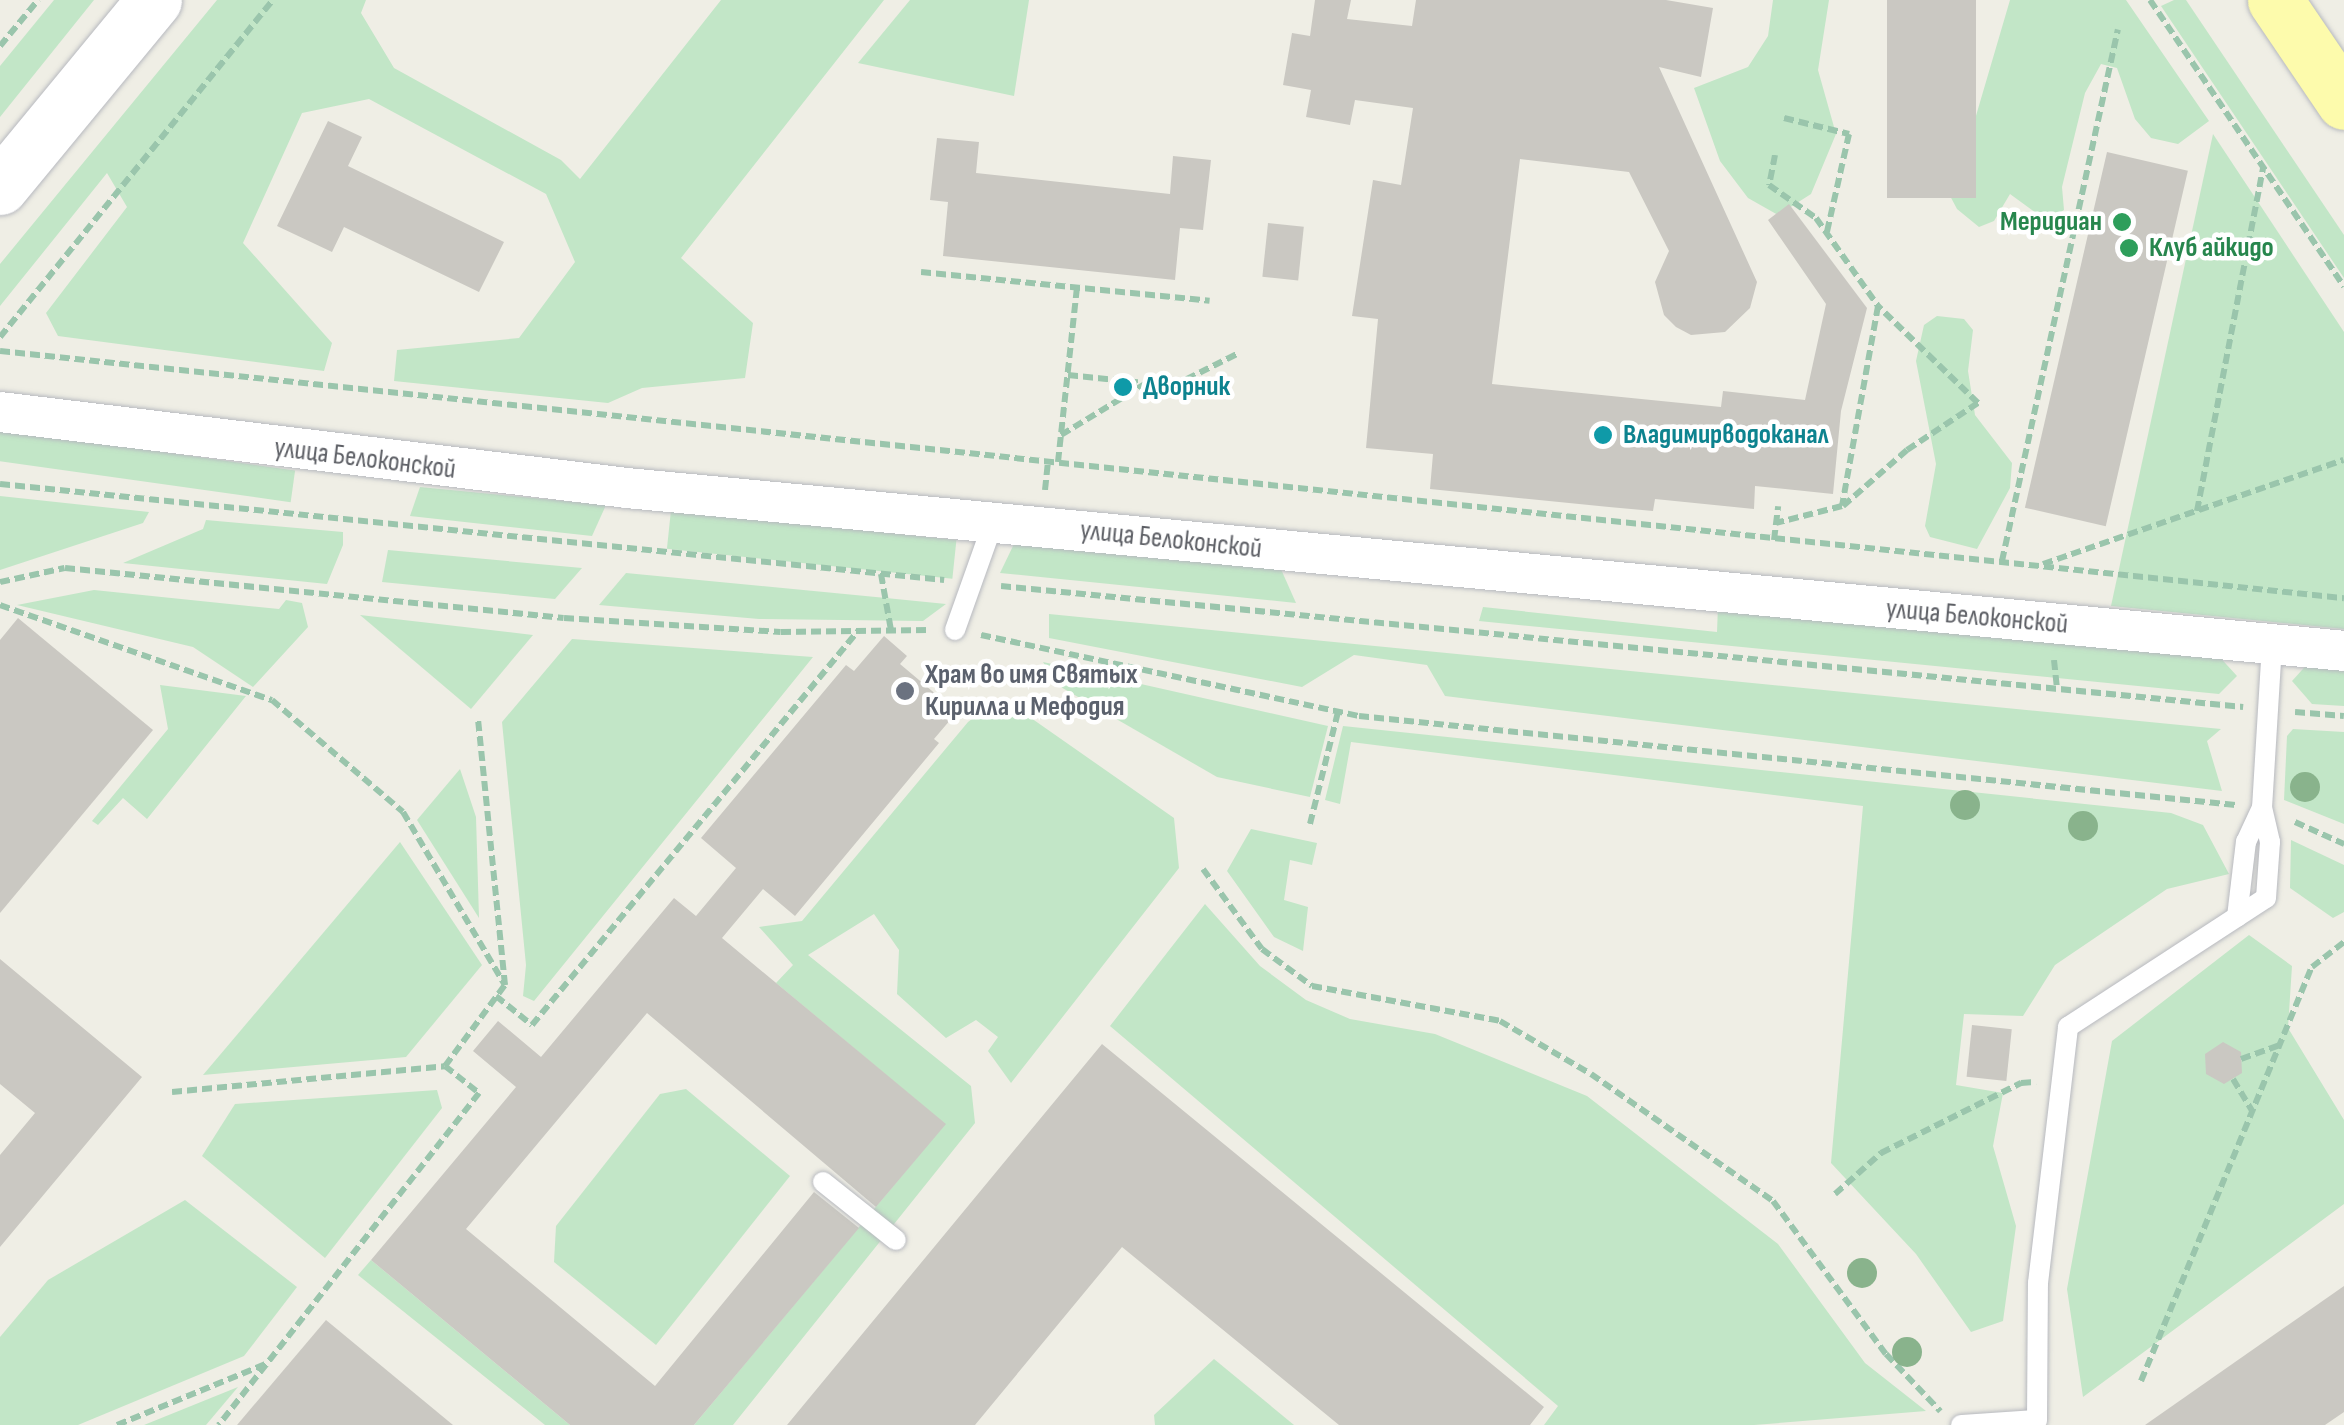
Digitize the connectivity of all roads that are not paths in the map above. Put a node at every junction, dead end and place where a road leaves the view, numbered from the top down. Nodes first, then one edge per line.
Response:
1 (154, 0) edge
2 (2275, 0) edge
3 (2344, 102) edge
4 (0, 186) edge
5 (0, 412) edge
6 (993, 523) junction
7 (955, 630) road end
8 (2272, 645) junction
9 (2344, 651) edge
10 (823, 1182) dead end
11 (896, 1240) dead end
12 (2038, 1423) edge
13 (1958, 1425) edge

1 - 4 main road
2 - 3 main road
5 - 6 street, улица Белоконской
6 - 7 lane
6 - 8 street, улица Белоконской
8 - 9 street, улица Белоконской
8 - 12 lane
10 - 11 lane
12 - 13 lane

